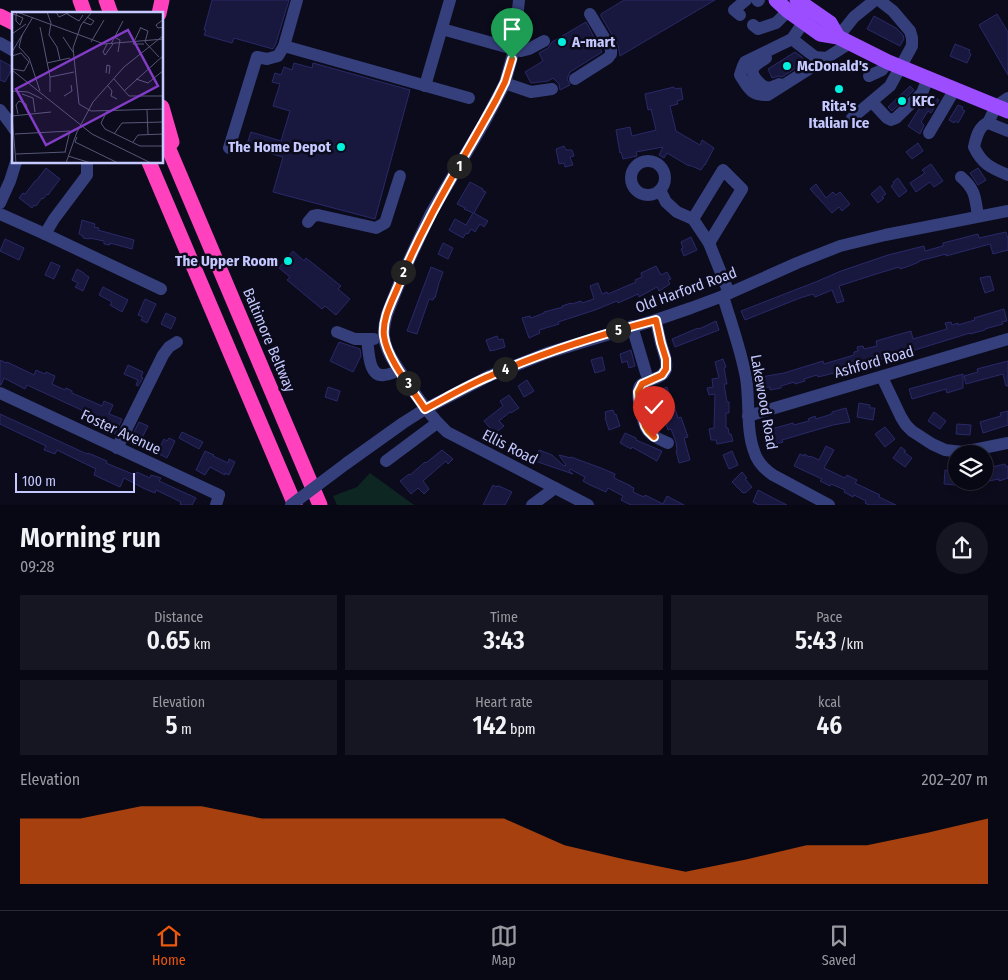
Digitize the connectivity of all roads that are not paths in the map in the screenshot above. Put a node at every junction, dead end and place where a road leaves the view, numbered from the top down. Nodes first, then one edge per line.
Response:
1 (80, 0) edge
2 (106, 0) edge
3 (297, 0) edge
4 (450, 0) edge
5 (519, 0) edge
6 (746, 0) edge
7 (776, 0) edge
8 (877, 0) edge
9 (793, 6) edge
10 (85, 12) edge
11 (110, 12) edge
12 (590, 14) dead end
13 (740, 15) dead end
14 (0, 16) edge
15 (12, 22) edge
16 (804, 23) junction
17 (753, 25) dead end
18 (442, 29) junction
19 (792, 38) junction
20 (844, 40) junction
21 (544, 41) dead end
22 (488, 42) junction
23 (0, 43) edge
24 (284, 46) junction
25 (776, 47) junction
26 (514, 50) junction
27 (12, 51) edge
28 (827, 58) junction
29 (887, 61) junction
30 (812, 67) junction
31 (509, 68) junction
32 (928, 78) junction
33 (575, 79) dead end
34 (505, 82) junction
35 (425, 86) junction
36 (552, 89) dead end
37 (955, 89) junction
38 (468, 98) dead end
39 (872, 102) junction
40 (1004, 105) edge
41 (0, 110) edge
42 (164, 114) edge
43 (852, 118) dead end
44 (988, 123) junction
45 (12, 126) edge
46 (1008, 132) edge
47 (929, 133) dead end
48 (164, 137) edge
49 (229, 148) dead end
50 (15, 164) edge
51 (87, 164) edge
52 (145, 164) edge
53 (150, 164) edge
54 (1008, 174) edge
55 (400, 176) dead end
56 (961, 177) dead end
57 (5, 178) edge
58 (183, 180) junction
59 (660, 190) dead end
60 (164, 199) junction
61 (0, 203) edge
62 (1008, 211) edge
63 (0, 214) edge
64 (978, 216) junction
65 (693, 219) junction
66 (308, 222) dead end
67 (46, 234) junction
68 (709, 243) junction
69 (161, 289) dead end
70 (726, 295) junction
71 (656, 320) junction
72 (632, 326) junction
73 (337, 332) dead end
74 (384, 338) junction
75 (367, 339) junction
76 (1008, 339) edge
77 (178, 342) dead end
78 (399, 370) junction
79 (646, 373) dead end
80 (882, 377) junction
81 (0, 393) edge
82 (425, 409) junction
83 (748, 416) junction
84 (437, 423) junction
85 (668, 443) dead end
86 (1008, 443) edge
87 (118, 448) junction
88 (386, 461) dead end
89 (555, 488) junction
90 (216, 505) edge
91 (293, 505) edge
92 (320, 505) edge
93 (532, 505) edge
94 (588, 505) edge
95 (829, 505) edge

1 - 10 highway
2 - 11 highway
3 - 24 street
4 - 18 street
5 - 26 street
6 - 13 street
7 - 9 main road
8 - 20 street
8 - 29 street
9 - 16 main road
9 - 17 street
9 - 20 main road
12 - 33 street
14 - 15 highway
16 - 19 street
16 - 20 main road
18 - 22 street
18 - 35 street
19 - 25 street
19 - 28 street
20 - 28 street
20 - 29 main road
21 - 26 street
22 - 26 street
22 - 31 street
23 - 27 street
24 - 35 street
24 - 49 street
25 - 30 street
25 - 30 street
26 - 31 street
28 - 30 street
29 - 32 main road
29 - 39 street
31 - 34 street
32 - 37 main road
32 - 39 street
34 - 36 street
34 - 74 street
35 - 38 street
37 - 40 main road
37 - 47 street
39 - 43 street
40 - 44 street
41 - 45 street
42 - 58 highway
44 - 46 street
44 - 54 street
48 - 58 highway, Baltimore Beltway
50 - 57 street
51 - 67 street
52 - 60 highway
53 - 60 highway
55 - 66 street
56 - 64 street
57 - 61 street
58 - 92 highway, Baltimore Beltway
59 - 65 street
60 - 91 highway
62 - 64 street, Old Harford Road
63 - 67 street
64 - 70 street, Old Harford Road
65 - 68 street, Lakewood Road
65 - 68 street
67 - 69 street
68 - 70 street, Lakewood Road
70 - 71 street, Old Harford Road
70 - 83 street, Lakewood Road
71 - 72 street, Old Harford Road
71 - 85 street
72 - 79 street
72 - 82 street, Old Harford Road
73 - 75 street
74 - 75 street
74 - 78 street, Ellis Road
75 - 78 street
76 - 80 street, Ashford Road
77 - 87 street
78 - 82 street, Ellis Road
80 - 83 street, Ashford Road
80 - 86 street
81 - 87 street, Foster Avenue
82 - 84 street, Ellis Road
82 - 91 street, Old Harford Road, bridge
83 - 95 street, Lakewood Road
84 - 88 street
84 - 89 street, Ellis Road
87 - 90 street, Foster Avenue
89 - 93 street
89 - 94 street, Ellis Road

